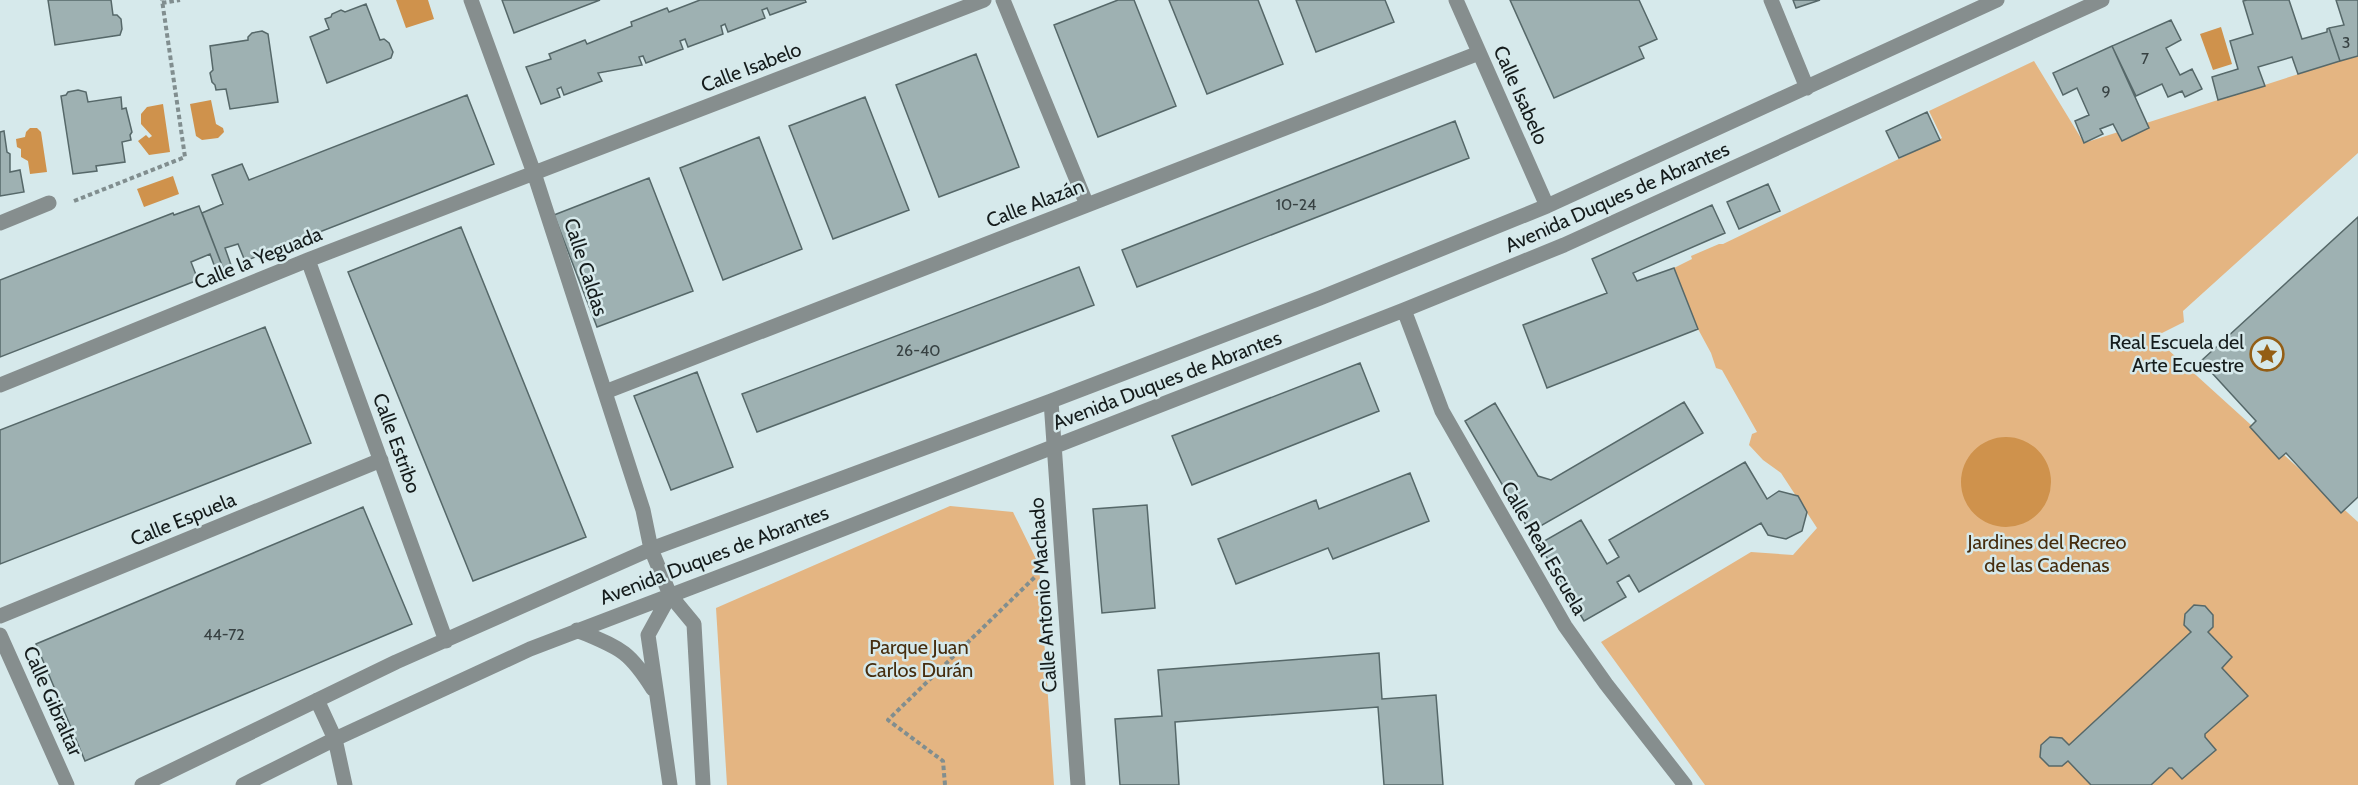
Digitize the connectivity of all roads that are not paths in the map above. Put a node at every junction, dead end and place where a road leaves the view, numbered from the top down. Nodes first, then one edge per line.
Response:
1 (471, 0) edge
2 (984, 0) edge
3 (1003, 0) edge
4 (1456, 0) edge
5 (1771, 0) edge
6 (1997, 0) edge
7 (2102, 0) edge
8 (1479, 53) junction
9 (1808, 88) junction
10 (534, 173) junction
11 (49, 203) road end
12 (1087, 205) junction
13 (1547, 206) junction
14 (0, 223) edge
15 (308, 260) junction
16 (1404, 310) junction
17 (0, 385) edge
18 (605, 392) junction
19 (1051, 401) junction
20 (1054, 447) junction
21 (381, 460) junction
22 (651, 549) junction
23 (670, 595) junction
24 (0, 616) edge
25 (577, 630) junction
26 (0, 634) edge
27 (446, 641) junction
28 (657, 695) junction
29 (317, 700) junction
30 (335, 739) junction
31 (67, 785) edge
32 (142, 785) edge
33 (243, 785) edge
34 (345, 785) edge
35 (670, 785) edge
36 (703, 785) edge
37 (1078, 785) edge
38 (1686, 785) edge

1 - 10 street, Calle Caldas
2 - 10 street, Calle Isabelo
3 - 12 street
4 - 8 street, Calle Isabelo
5 - 9 street
6 - 9 street, Avenida Duques de Abrantes
7 - 16 street, Avenida Duques de Abrantes
8 - 12 street, Calle Alazán
8 - 13 street, Calle Isabelo
9 - 13 street, Avenida Duques de Abrantes
10 - 15 street, Calle la Yeguada
10 - 18 street, Calle Caldas
11 - 14 street
12 - 18 street, Calle Alazán
13 - 19 street, Avenida Duques de Abrantes
15 - 17 street, Calle la Yeguada
15 - 21 street, Calle Estribo
16 - 20 street, Avenida Duques de Abrantes
16 - 38 street, Calle Real Escuela
18 - 22 street, Calle Caldas
19 - 20 street, Calle Antonio Machado
19 - 22 street, Avenida Duques de Abrantes
20 - 23 street, Avenida Duques de Abrantes
20 - 37 street, Calle Antonio Machado
21 - 24 street, Calle Espuela
21 - 27 street, Calle Estribo
22 - 23 street, Calle Caldas
22 - 27 street, Avenida Duques de Abrantes
23 - 25 street, Avenida Duques de Abrantes
23 - 28 street
23 - 36 street, Calle Caldas
25 - 28 street
25 - 30 street, Avenida Duques de Abrantes
26 - 31 street, Calle Gibraltar
27 - 29 street, Avenida Duques de Abrantes
28 - 35 street
29 - 30 street
29 - 32 street, Avenida Duques de Abrantes
30 - 33 street, Avenida Duques de Abrantes
30 - 34 street

